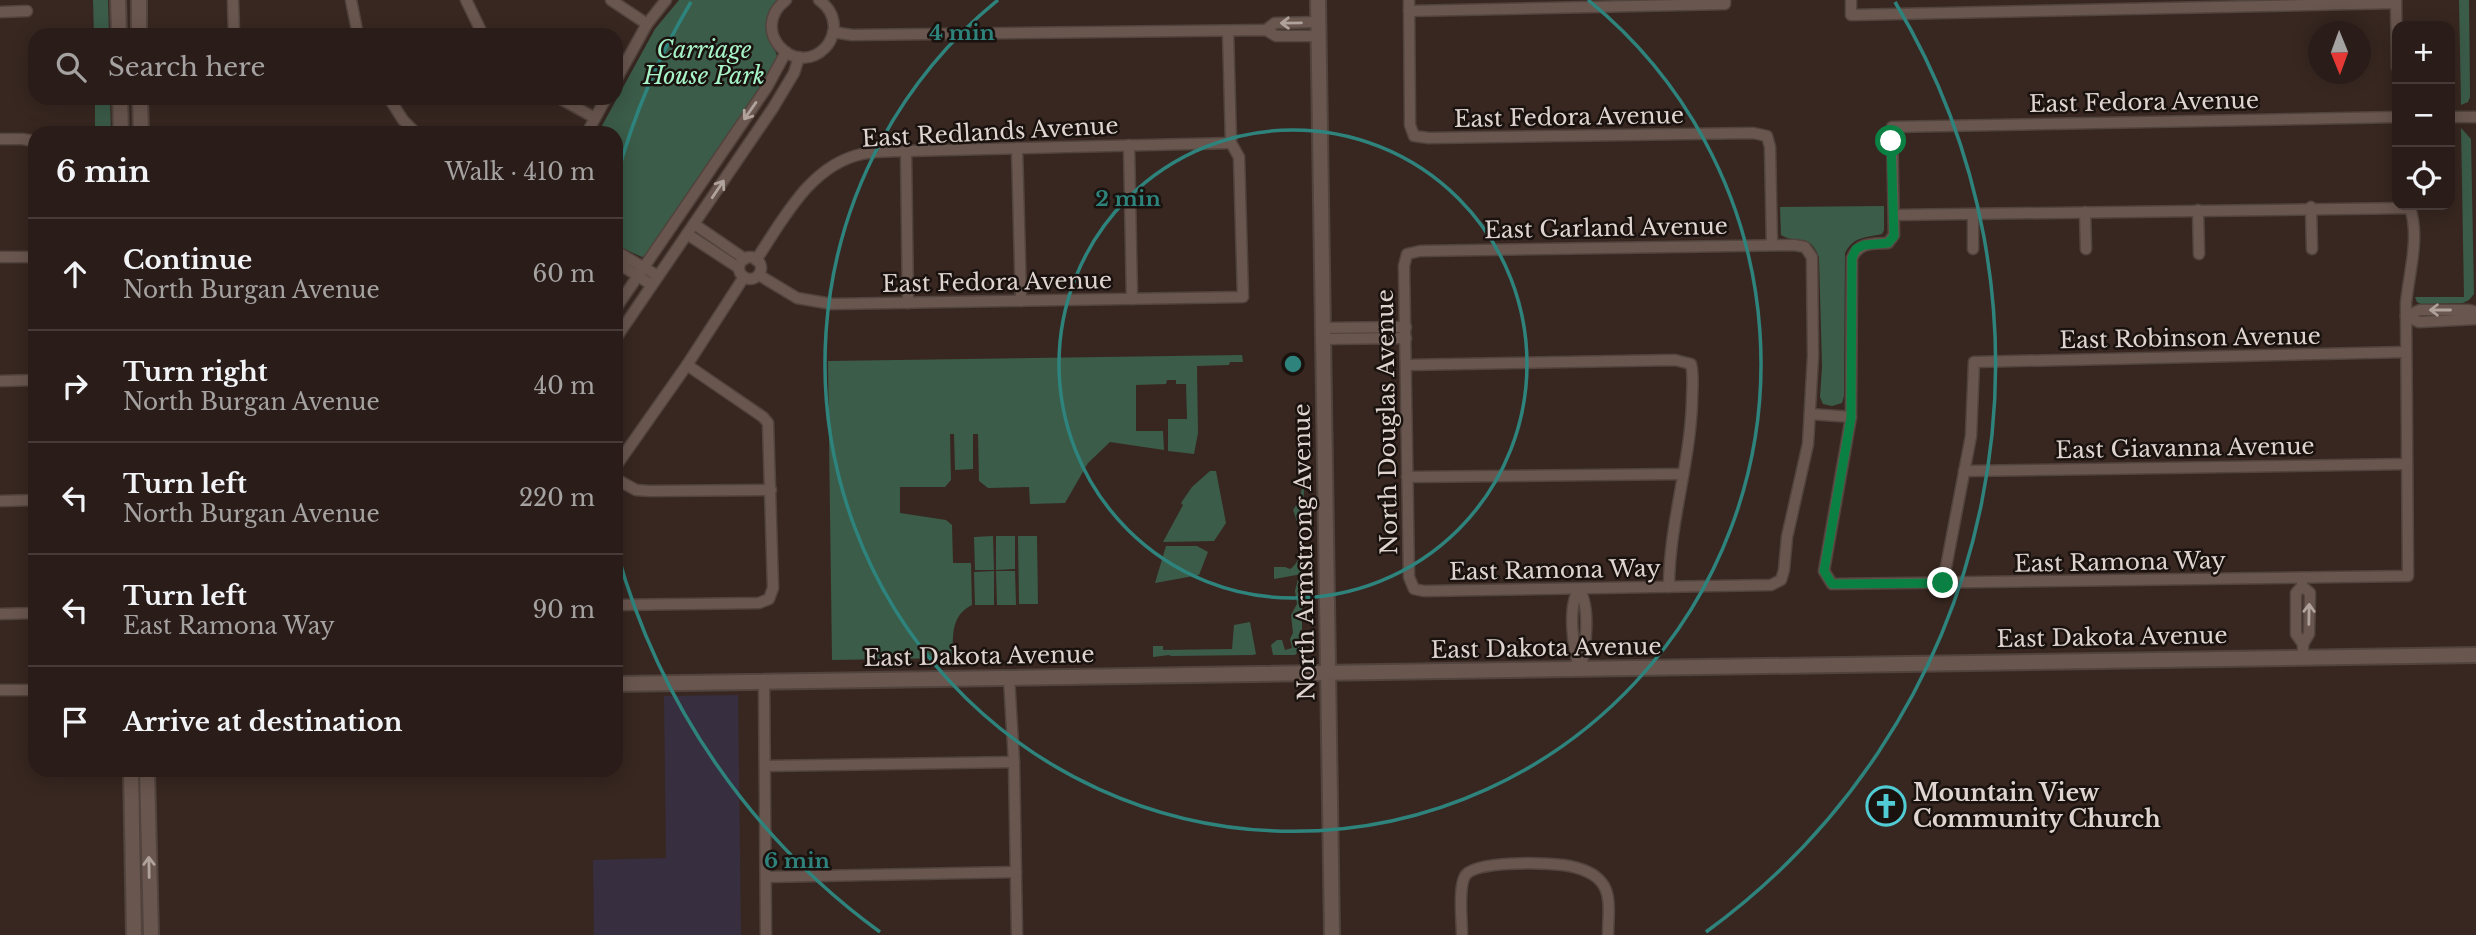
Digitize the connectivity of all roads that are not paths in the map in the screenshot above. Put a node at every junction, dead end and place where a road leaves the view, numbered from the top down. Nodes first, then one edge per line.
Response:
1 (118, 0) edge
2 (139, 0) edge
3 (233, 0) edge
4 (351, 0) edge
5 (466, 0) edge
6 (611, 0) edge
7 (666, 0) edge
8 (786, 0) edge
9 (819, 0) edge
10 (1318, 0) edge
11 (1851, 0) edge
12 (1725, 2) edge
13 (2396, 2) edge
14 (1409, 6) edge
15 (27, 11) dead end
16 (0, 12) edge
17 (2396, 21) edge
18 (647, 24) junction
19 (119, 28) edge
20 (139, 28) edge
21 (234, 28) edge
22 (357, 28) edge
23 (480, 28) edge
24 (1318, 29) junction
25 (1228, 31) junction
26 (833, 32) junction
27 (786, 52) junction
28 (799, 57) junction
29 (623, 67) edge
30 (120, 105) edge
31 (140, 105) edge
32 (393, 105) edge
33 (572, 105) edge
34 (602, 105) edge
35 (2392, 117) edge
36 (2455, 117) edge
37 (2476, 117) edge
38 (595, 118) junction
39 (121, 126) edge
40 (141, 126) edge
41 (409, 126) edge
42 (591, 126) edge
43 (0, 139) edge
44 (28, 141) edge
45 (1231, 143) junction
46 (1129, 145) junction
47 (1017, 148) junction
48 (906, 151) junction
49 (2311, 207) junction
50 (2198, 210) junction
51 (2085, 212) junction
52 (1973, 214) junction
53 (1894, 215) junction
54 (694, 223) junction
55 (687, 234) junction
56 (1772, 245) junction
57 (1973, 249) dead end
58 (2086, 249) dead end
59 (2312, 249) dead end
60 (1407, 254) joint
61 (2199, 254) dead end
62 (0, 257) edge
63 (28, 257) edge
64 (623, 257) edge
65 (623, 265) edge
66 (746, 266) junction
67 (641, 271) junction
68 (655, 281) junction
69 (623, 298) edge
70 (1132, 299) junction
71 (1021, 301) junction
72 (908, 303) junction
73 (2476, 312) edge
74 (2406, 316) junction
75 (2476, 319) edge
76 (1406, 327) junction
77 (623, 328) edge
78 (1323, 333) junction
79 (1406, 338) junction
80 (2406, 352) junction
81 (687, 365) junction
82 (1406, 365) junction
83 (28, 380) edge
84 (0, 381) edge
85 (1810, 414) junction
86 (1851, 418) junction
87 (623, 456) edge
88 (2407, 464) junction
89 (1964, 471) junction
90 (1683, 474) junction
91 (1407, 477) junction
92 (623, 484) edge
93 (771, 490) junction
94 (28, 500) edge
95 (0, 501) edge
96 (2302, 582) junction
97 (1943, 583) junction
98 (1669, 587) junction
99 (1414, 589) joint
100 (1578, 589) junction
101 (623, 605) edge
102 (28, 613) edge
103 (0, 614) edge
104 (2303, 650) junction
105 (2476, 655) edge
106 (1580, 670) junction
107 (1328, 674) junction
108 (1009, 678) junction
109 (764, 681) junction
110 (623, 684) edge
111 (0, 690) edge
112 (28, 690) edge
113 (1014, 762) junction
114 (765, 766) junction
115 (131, 777) edge
116 (147, 777) edge
117 (1016, 872) junction
118 (765, 877) junction
119 (134, 935) edge
120 (151, 935) edge
121 (766, 935) edge
122 (1017, 935) edge
123 (1332, 935) edge
124 (1462, 935) edge
125 (1608, 935) edge

1 - 19 street
2 - 20 street
3 - 21 street
4 - 22 street
5 - 23 street
6 - 18 street
7 - 18 street
8 - 27 street
9 - 26 street
10 - 24 street, North Armstrong Avenue
11 - 13 street
12 - 14 street
13 - 17 street
14 - 56 street, East Fedora Avenue
15 - 16 street
18 - 29 street
24 - 25 street
24 - 78 street, North Armstrong Avenue
25 - 26 street
25 - 45 street
26 - 28 street
27 - 28 street
27 -> 67 street
54 -> 28 street
30 - 39 street
31 - 40 street
32 - 41 street
33 - 38 street
34 - 38 street
35 - 53 street, East Fedora Avenue
36 - 37 street
38 - 42 street
43 - 44 street
45 - 46 street, East Redlands Avenue
45 - 70 street, East Fedora Avenue
46 - 47 street, East Redlands Avenue
46 - 70 street
47 - 48 street, East Redlands Avenue
47 - 71 street
48 - 66 street, East Redlands Avenue
48 - 72 street
49 - 50 street
49 - 59 street
49 - 74 street
50 - 51 street
50 - 61 street
51 - 52 street
51 - 58 street
52 - 53 street
52 - 57 street
53 - 86 street
54 - 55 street
54 - 66 street
55 - 66 street
55 - 68 street
56 - 60 street, East Garland Avenue
56 - 85 street, East Garland Avenue
60 - 76 street, North Douglas Avenue
62 - 63 street
64 - 67 street
65 - 67 street
66 - 72 street, East Fedora Avenue
66 - 81 street, East Redlands Avenue
67 - 68 street
67 - 69 street
68 - 77 street
70 - 71 street, East Fedora Avenue
71 - 72 street, East Fedora Avenue
73 -> 74 street
74 - 75 street
74 - 80 street
76 - 78 street
76 - 79 street, North Douglas Avenue
78 - 79 street
78 - 107 street, North Armstrong Avenue
79 - 82 street, North Douglas Avenue
80 - 88 street
80 - 89 street, East Robinson Avenue
81 - 87 street, East Redlands Avenue
81 - 93 street
82 - 90 street
82 - 91 street, North Douglas Avenue
83 - 84 street
85 - 86 street
85 - 98 street, East Ramona Way
86 - 97 street, East Ramona Way
88 - 89 street, East Giavanna Avenue
88 - 96 street, East Ramona Way
89 - 97 street
90 - 91 street
90 - 98 street
91 - 99 street, North Douglas Avenue
92 - 93 street
93 - 101 street
94 - 95 street
96 - 97 street, East Ramona Way
96 - 104 street
98 - 100 street, East Ramona Way
99 - 100 street, East Ramona Way
100 - 106 street
102 - 103 street
104 - 105 street, East Dakota Avenue
104 - 106 street, East Dakota Avenue
106 - 107 street, East Dakota Avenue
107 - 108 street, East Dakota Avenue
107 - 123 street, North Armstrong Avenue
108 - 109 street, East Dakota Avenue
108 - 113 street
109 - 110 street, East Dakota Avenue
109 - 114 street
111 - 112 street
113 - 114 street
113 - 117 street
114 - 118 street
115 - 119 street
120 -> 116 street
117 - 118 street
117 - 122 street
118 - 121 street
124 - 125 street

